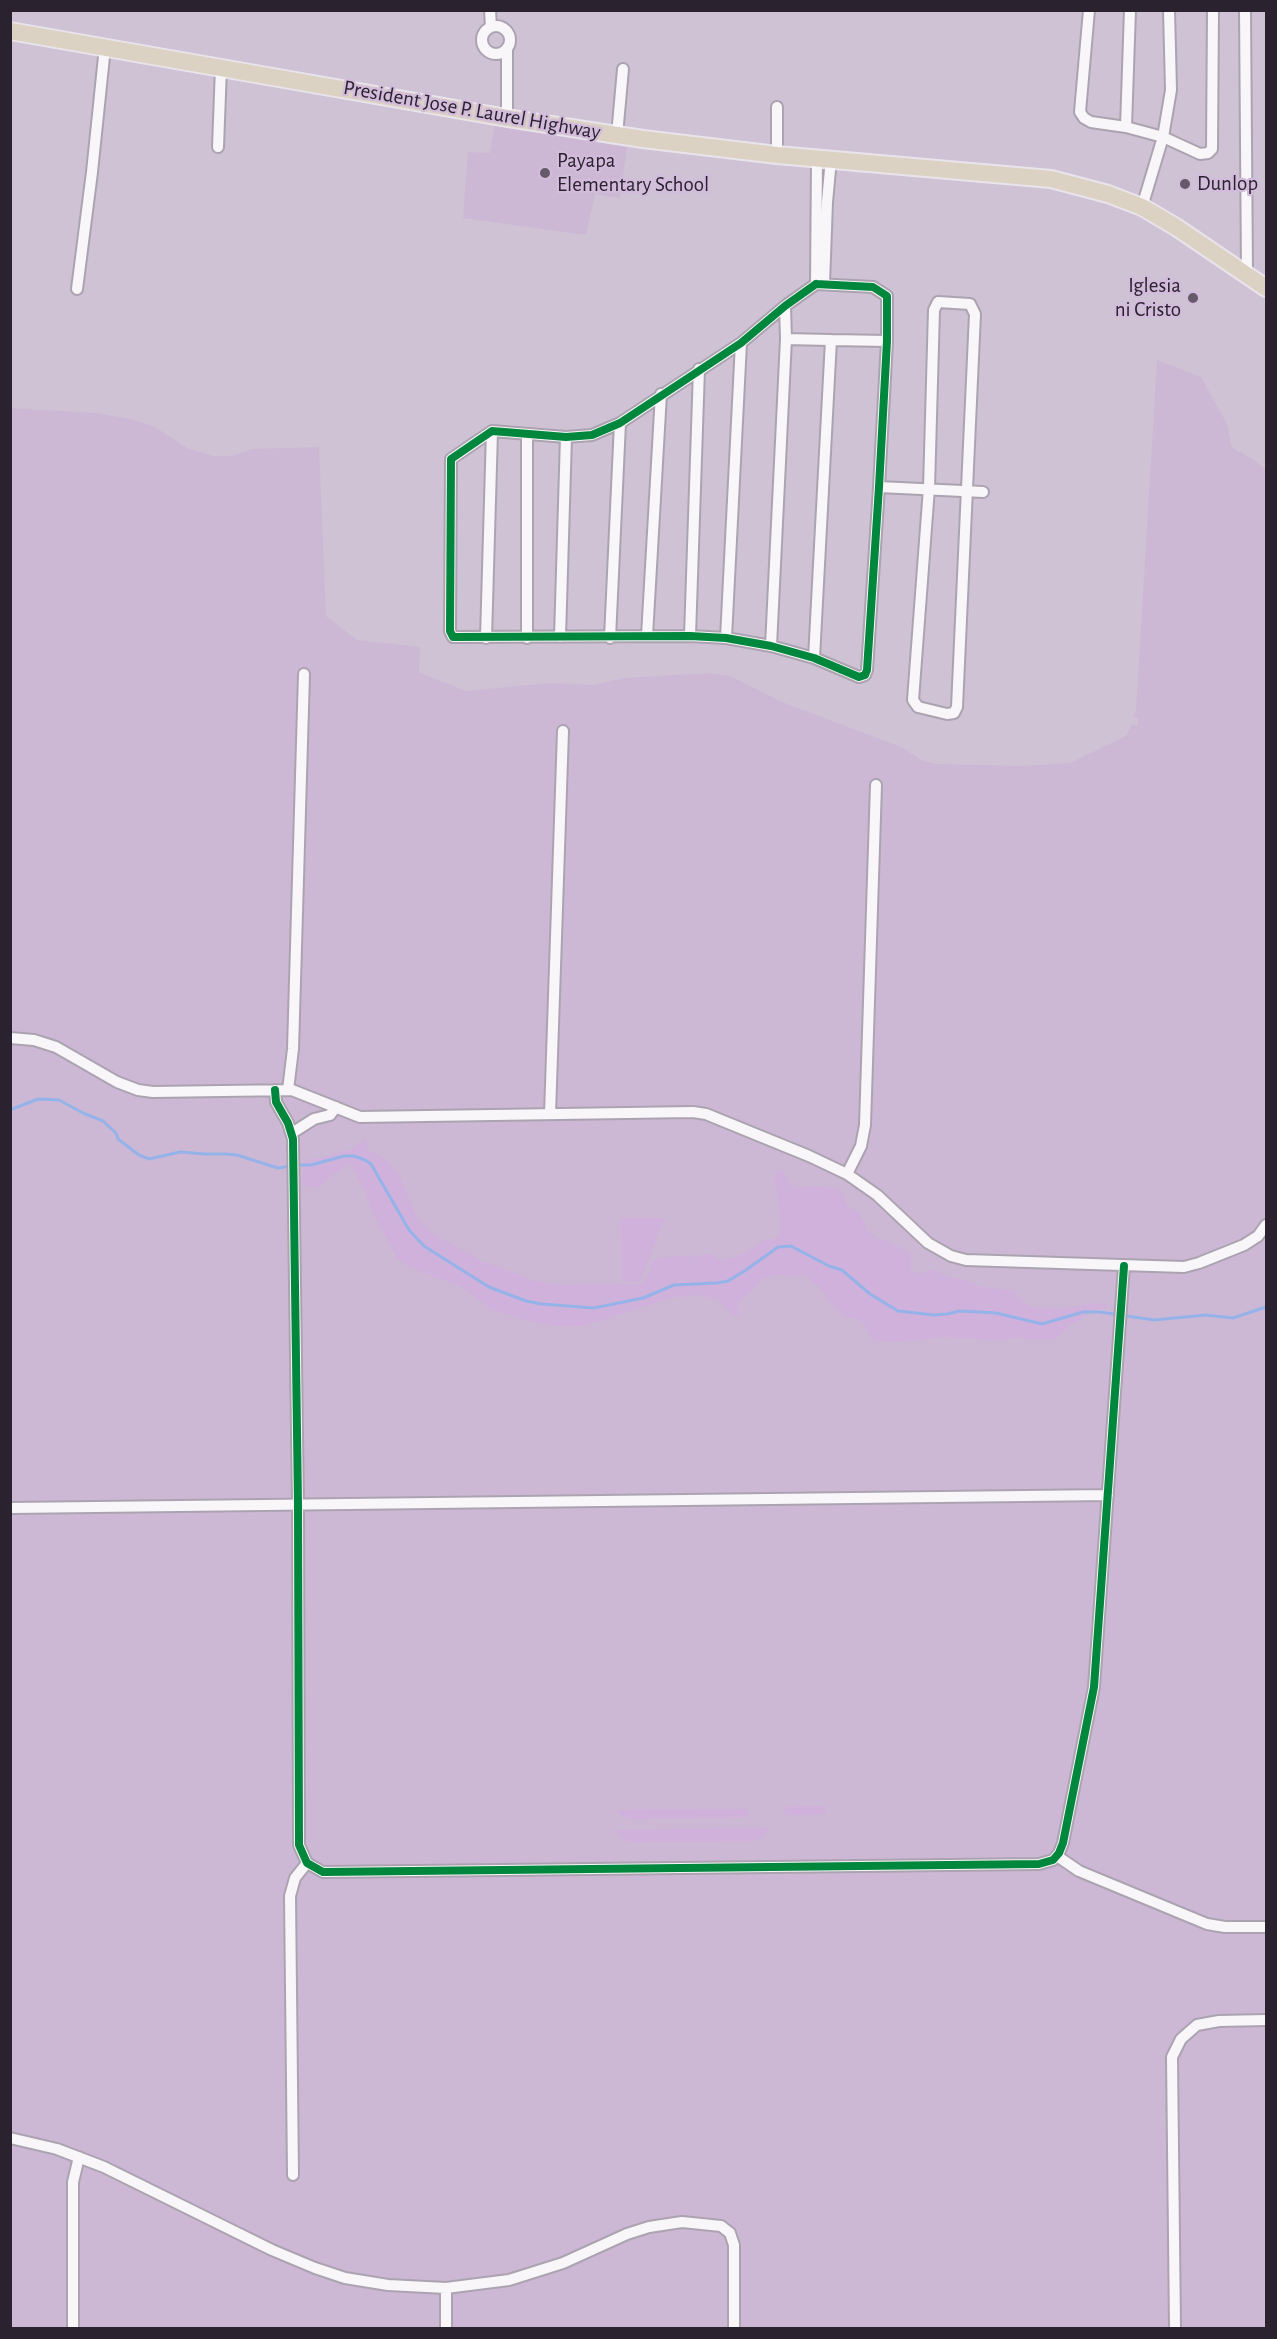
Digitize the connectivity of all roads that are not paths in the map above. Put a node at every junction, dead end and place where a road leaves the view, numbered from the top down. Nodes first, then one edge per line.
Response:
1 (490, 10) edge
2 (1089, 10) edge
3 (1130, 10) edge
4 (1169, 10) edge
5 (1213, 10) edge
6 (1245, 10) edge
7 (490, 27) junction
8 (10, 31) edge
9 (105, 47) junction
10 (507, 48) junction
11 (221, 67) junction
12 (623, 69) dead end
13 (777, 107) dead end
14 (507, 118) junction
15 (1126, 127) junction
16 (617, 135) junction
17 (1163, 137) junction
18 (218, 147) dead end
19 (777, 155) junction
20 (824, 158) junction
21 (1142, 207) junction
22 (1247, 274) junction
23 (820, 284) junction
24 (1266, 288) edge
25 (77, 289) dead end
26 (785, 306) junction
27 (786, 339) junction
28 (831, 340) junction
29 (887, 341) junction
30 (741, 343) junction
31 (699, 369) junction
32 (661, 394) junction
33 (620, 423) junction
34 (492, 430) junction
35 (527, 434) junction
36 (566, 437) junction
37 (879, 487) junction
38 (929, 488) junction
39 (967, 491) junction
40 (983, 492) dead end
41 (647, 636) junction
42 (690, 636) junction
43 (560, 637) junction
44 (486, 638) junction
45 (527, 638) junction
46 (610, 638) junction
47 (726, 638) junction
48 (771, 646) junction
49 (814, 658) junction
50 (304, 674) dead end
51 (562, 731) dead end
52 (876, 785) dead end
53 (10, 1038) edge
54 (274, 1090) junction
55 (288, 1090) junction
56 (336, 1107) junction
57 (550, 1114) junction
58 (292, 1133) junction
59 (847, 1174) junction
60 (1265, 1230) edge
61 (1124, 1266) junction
62 (1108, 1495) junction
63 (297, 1505) junction
64 (10, 1508) edge
65 (1057, 1856) junction
66 (306, 1863) junction
67 (1266, 1927) edge
68 (1266, 2020) edge
69 (10, 2138) edge
70 (79, 2157) junction
71 (293, 2175) dead end
72 (446, 2288) junction
73 (73, 2328) edge
74 (446, 2328) edge
75 (734, 2328) edge
76 (1175, 2328) edge

1 - 7 street
2 - 15 street
3 - 15 street
4 - 17 street
5 - 17 street
6 - 22 street
7 - 10 street
7 - 10 street
8 - 9 highway, President Jose P. Laurel Highway
9 - 11 highway, President Jose P. Laurel Highway
9 - 25 street
10 - 14 street
11 - 14 highway, President Jose P. Laurel Highway
11 - 18 street
12 - 16 street
13 - 19 street
14 - 16 highway, President Jose P. Laurel Highway
15 - 17 street
16 - 19 highway, President Jose P. Laurel Highway
17 - 21 street
19 - 20 highway, President Jose P. Laurel Highway
20 - 21 highway, President Jose P. Laurel Highway
20 - 23 street
21 - 22 highway, President Jose P. Laurel Highway
22 - 24 highway, President Jose P. Laurel Highway
23 - 26 street
23 - 29 street
26 - 27 street
26 - 30 street
27 - 28 street
27 - 48 street
28 - 29 street
28 - 49 street
29 - 37 street
30 - 31 street
30 - 47 street
31 - 32 street
31 - 42 street
32 - 33 street
32 - 41 street
33 - 36 street
33 - 46 street
34 - 35 street
34 - 44 street
34 - 44 street
35 - 36 street
35 - 45 street
36 - 43 street
37 - 38 street
37 - 49 street
38 - 39 street
38 - 39 street
38 - 39 street
39 - 40 street
41 - 42 street
41 - 46 street
42 - 47 street
43 - 45 street
43 - 46 street
44 - 45 street
47 - 48 street
48 - 49 street
50 - 55 street
51 - 57 street
52 - 59 street
53 - 54 street
54 - 55 street
54 - 58 street
55 - 56 street
56 - 57 street
56 - 58 street
57 - 59 street
58 - 63 street
59 - 61 street
60 - 61 street
61 - 62 street
62 - 63 street
62 - 65 street
63 - 64 street
63 - 66 street
65 - 66 street
65 - 67 street
66 - 71 street
68 - 76 street
69 - 70 street
70 - 72 street
70 - 73 street
72 - 74 street
72 - 75 street

